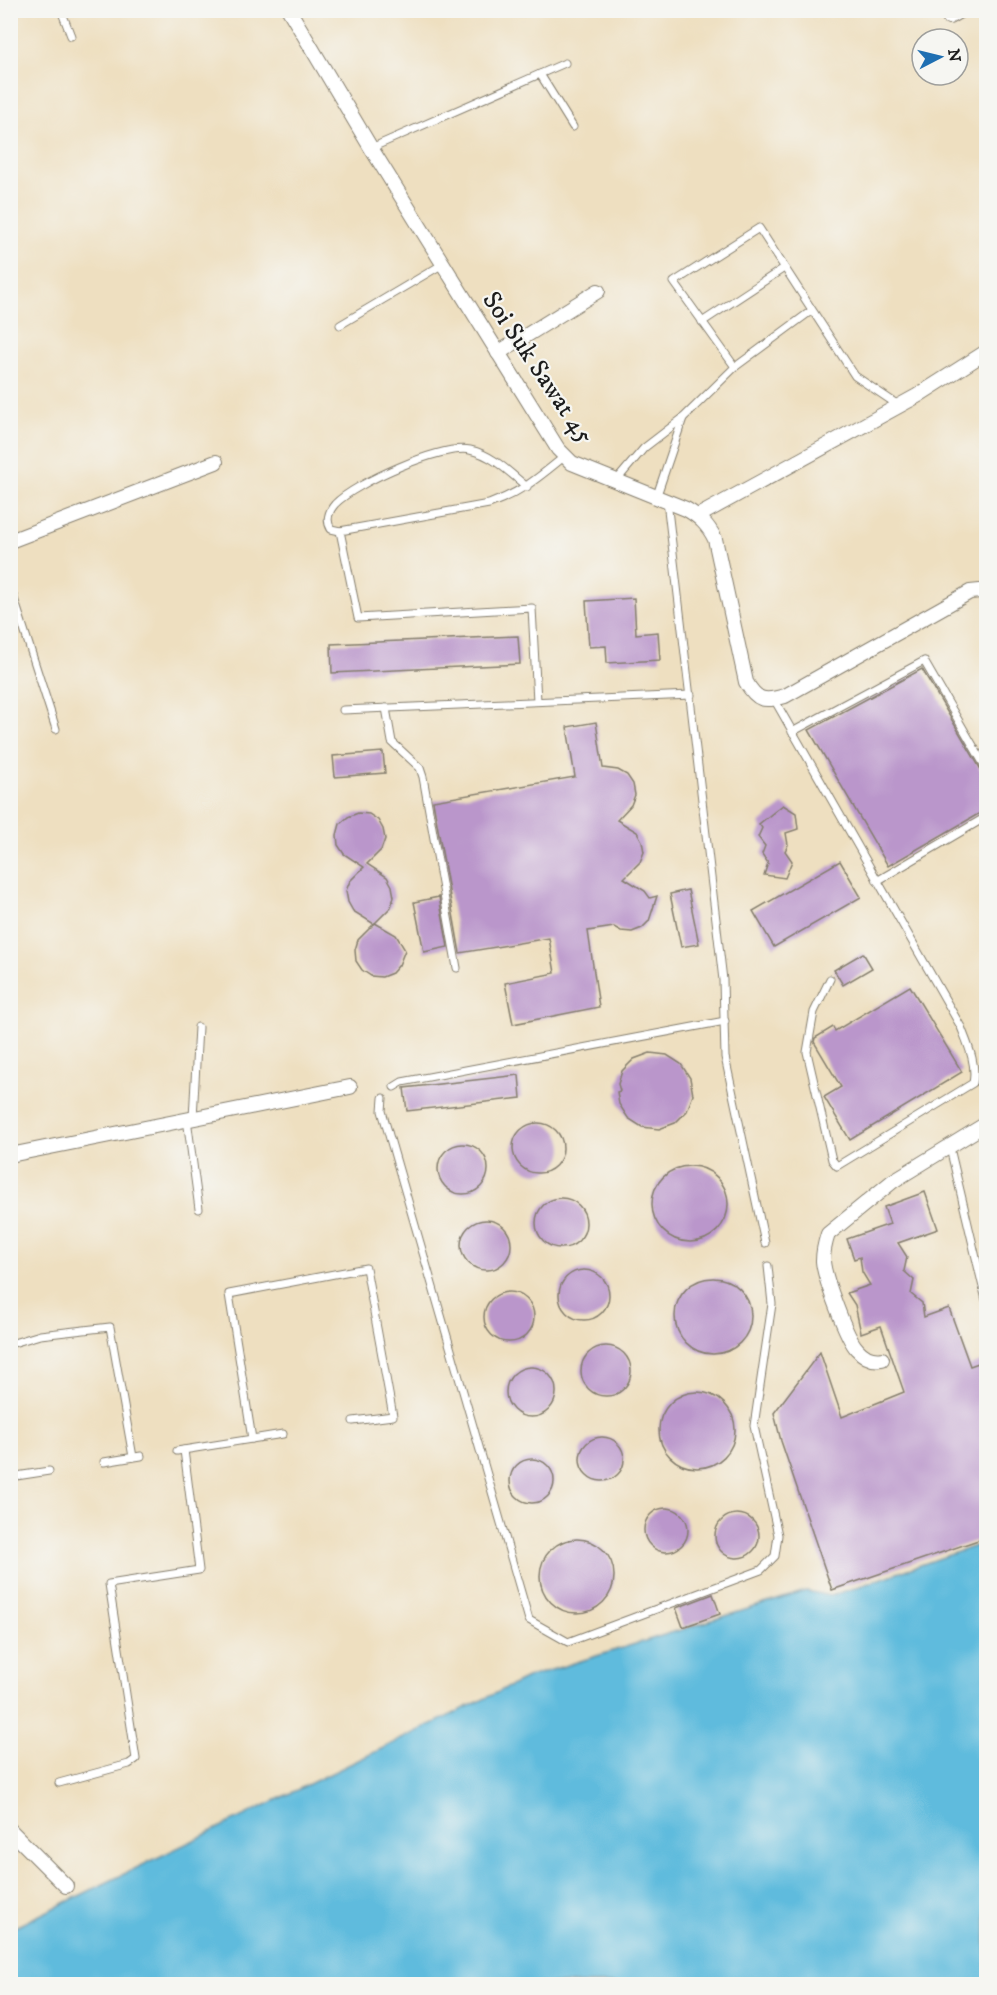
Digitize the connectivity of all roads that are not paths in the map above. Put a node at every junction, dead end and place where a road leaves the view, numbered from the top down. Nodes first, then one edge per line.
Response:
1 (61, 10) edge
2 (289, 10) edge
3 (71, 36) dead end
4 (565, 63) dead end
5 (540, 74) junction
6 (573, 127) dead end
7 (371, 148) junction
8 (443, 264) junction
9 (784, 268) junction
10 (598, 291) dead end
11 (811, 311) junction
12 (702, 322) junction
13 (340, 325) dead end
14 (987, 352) edge
15 (498, 353) junction
16 (735, 367) junction
17 (899, 406) junction
18 (683, 418) junction
19 (565, 456) junction
20 (216, 462) dead end
21 (616, 481) junction
22 (527, 487) junction
23 (662, 500) junction
24 (698, 516) junction
25 (340, 531) junction
26 (10, 541) edge
27 (10, 586) edge
28 (987, 594) edge
29 (691, 695) junction
30 (774, 699) junction
31 (537, 701) junction
32 (386, 708) junction
33 (343, 710) dead end
34 (56, 729) dead end
35 (792, 732) junction
36 (987, 768) edge
37 (987, 817) edge
38 (878, 881) junction
39 (457, 968) dead end
40 (830, 980) dead end
41 (725, 1021) junction
42 (198, 1027) dead end
43 (350, 1086) dead end
44 (394, 1087) dead end
45 (383, 1098) dead end
46 (190, 1119) junction
47 (987, 1124) edge
48 (950, 1148) junction
49 (10, 1155) edge
50 (199, 1209) dead end
51 (765, 1243) dead end
52 (768, 1266) dead end
53 (987, 1300) edge
54 (10, 1344) edge
55 (882, 1359) dead end
56 (353, 1421) dead end
57 (284, 1434) dead end
58 (252, 1439) junction
59 (104, 1462) dead end
60 (49, 1471) dead end
61 (10, 1477) edge
62 (59, 1783) dead end
63 (10, 1830) edge
64 (66, 1886) dead end

1 - 3 lane
2 - 7 street, Soi Suk Sawat 45
4 - 5 lane
5 - 6 lane
5 - 7 lane
7 - 8 street, Soi Suk Sawat 45
8 - 13 lane
8 - 15 street, Soi Suk Sawat 45
9 - 11 lane
9 - 12 lane
9 - 12 lane
10 - 15 street
11 - 16 lane
11 - 17 lane
12 - 16 lane
14 - 17 street
15 - 19 street, Soi Suk Sawat 45
16 - 18 lane
17 - 24 street
18 - 21 lane
18 - 23 lane
19 - 21 street, Soi Suk Sawat 45
19 - 22 lane
20 - 26 street
21 - 23 street, Soi Suk Sawat 45
22 - 25 lane
22 - 25 lane
23 - 24 street, Soi Suk Sawat 45
23 - 29 lane
24 - 30 street, Soi Suk Sawat 45
25 - 31 lane
27 - 34 lane
28 - 30 street
29 - 31 lane
29 - 41 lane
30 - 35 lane
31 - 32 lane
32 - 33 lane
32 - 39 lane
35 - 36 lane
35 - 38 lane
37 - 38 lane
38 - 40 lane
41 - 44 lane
41 - 51 lane
42 - 46 lane
43 - 46 street
45 - 52 lane
46 - 49 street
46 - 50 lane
47 - 48 street
48 - 53 lane
48 - 55 street
54 - 59 lane
56 - 58 lane
57 - 58 lane
58 - 62 lane
60 - 61 lane
63 - 64 street

